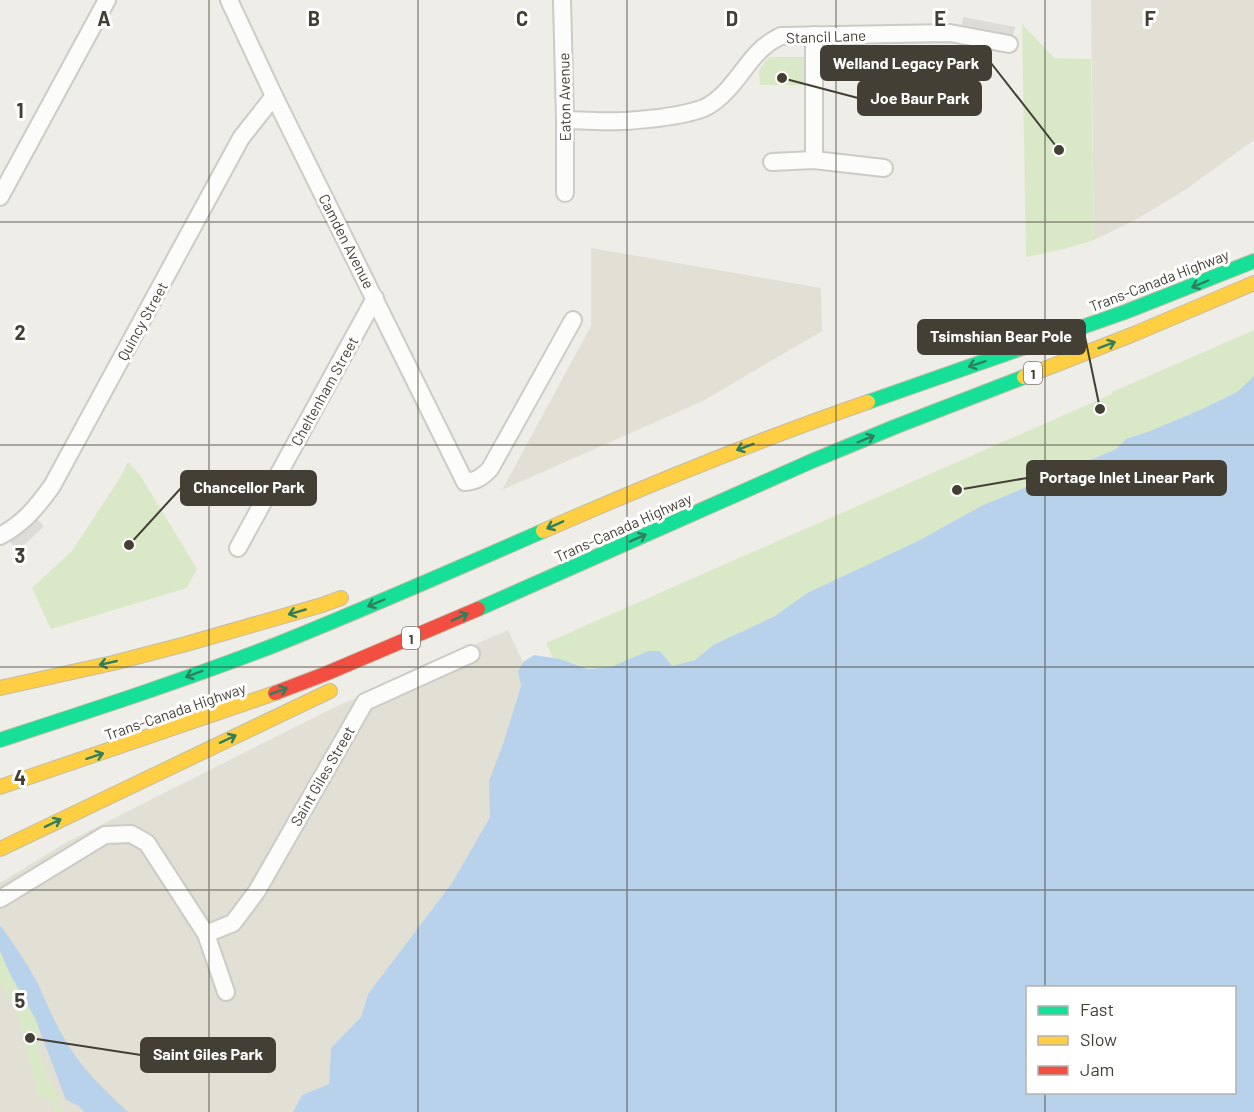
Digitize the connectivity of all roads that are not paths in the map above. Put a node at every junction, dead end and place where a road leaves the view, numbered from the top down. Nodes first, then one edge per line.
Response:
1 (107, 0) edge
2 (229, 0) edge
3 (562, 0) edge
4 (814, 35) junction
5 (1009, 44) dead end
6 (274, 96) junction
7 (565, 120) junction
8 (814, 160) junction
9 (772, 162) dead end
10 (884, 168) dead end
11 (565, 193) dead end
12 (0, 197) edge
13 (1254, 261) edge
14 (1254, 283) edge
15 (375, 298) junction
16 (573, 320) dead end
17 (812, 461) junction
18 (686, 470) junction
19 (0, 536) edge
20 (238, 548) dead end
21 (415, 572) dead end
22 (352, 594) dead end
23 (435, 642) dead end
24 (471, 654) dead end
25 (340, 686) dead end
26 (0, 688) edge
27 (0, 740) edge
28 (0, 787) edge
29 (0, 849) edge
30 (0, 899) edge
31 (206, 934) junction
32 (226, 992) dead end

1 - 12 street
2 - 6 street, Camden Avenue
3 - 7 street, Eaton Avenue
4 - 5 street, Stancil Lane
4 - 7 street, Stancil Lane
4 - 8 street
6 - 15 street, Camden Avenue
6 - 19 street, Quincy Street
7 - 11 street, Eaton Avenue
8 - 9 street
8 - 10 street
13 -> 18 highway, Trans-Canada Highway / 1
17 -> 14 highway, Trans-Canada Highway / 1
15 - 16 street, Camden Avenue
15 - 20 street, Cheltenham Street
17 - 23 highway
28 -> 17 highway, Trans-Canada Highway / 1
18 - 21 highway
18 -> 27 highway, Trans-Canada Highway / 1
22 -> 26 highway
24 - 31 street, Saint Giles Street
29 -> 25 highway
30 - 31 street
31 - 32 street

